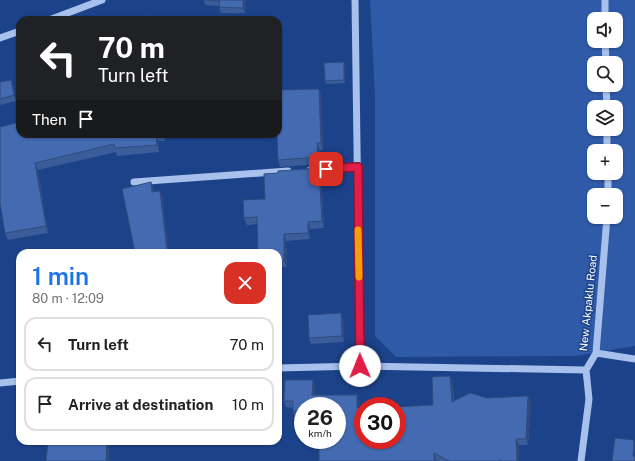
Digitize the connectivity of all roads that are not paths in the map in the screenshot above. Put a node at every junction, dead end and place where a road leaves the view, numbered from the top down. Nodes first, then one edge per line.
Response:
1 (102, 0) edge
2 (355, 0) edge
3 (605, 0) edge
4 (605, 12) edge
5 (60, 16) edge
6 (16, 32) edge
7 (0, 38) edge
8 (358, 167) junction
9 (302, 170) edge
10 (294, 171) edge
11 (134, 182) dead end
12 (605, 224) edge
13 (596, 354) junction
14 (635, 359) edge
15 (360, 366) junction
16 (282, 368) edge
17 (586, 370) junction
18 (16, 381) edge
19 (0, 383) edge
20 (581, 461) edge

1 - 5 street
2 - 8 street
3 - 4 street
6 - 7 street
8 - 9 street
8 - 15 street
10 - 11 street
12 - 13 street, New Akpaklu Road
13 - 14 street
13 - 17 street, New Akpaklu Road
15 - 16 street
15 - 17 street
17 - 20 street
18 - 19 street

